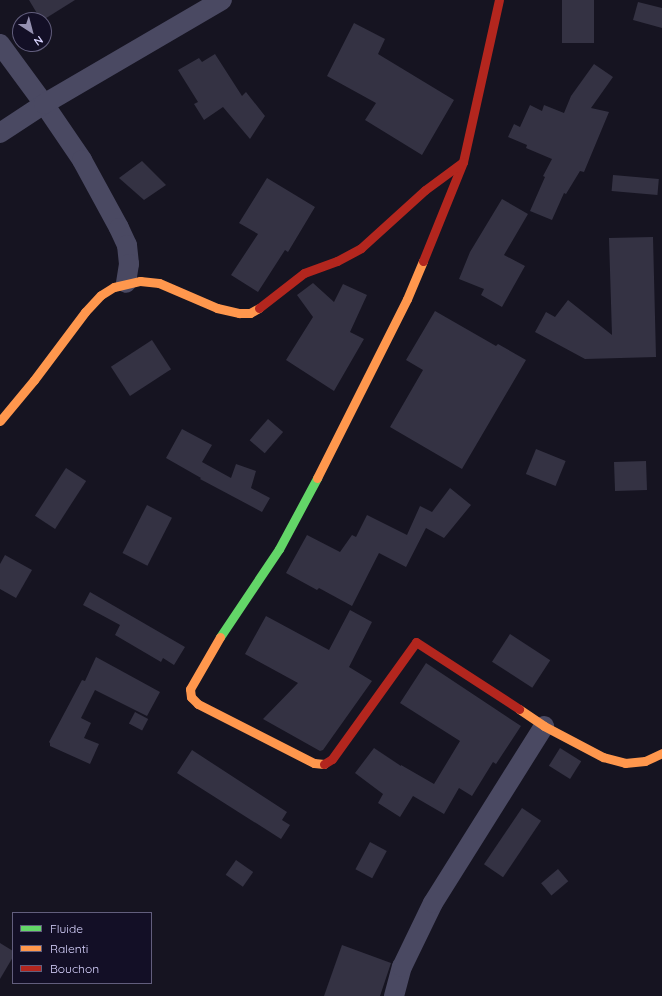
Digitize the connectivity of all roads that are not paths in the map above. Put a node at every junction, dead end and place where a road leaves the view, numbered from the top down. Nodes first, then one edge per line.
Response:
1 (222, 0) edge
2 (499, 0) edge
3 (0, 44) edge
4 (44, 104) junction
5 (0, 133) edge
6 (464, 162) junction
7 (126, 283) junction
8 (0, 420) edge
9 (544, 726) junction
10 (662, 753) edge
11 (394, 996) edge

1 - 4 street
2 - 6 street
3 - 4 street
4 - 5 street
4 - 7 street
6 - 7 street
6 - 9 street
7 - 8 street
9 - 10 street
9 - 11 street

